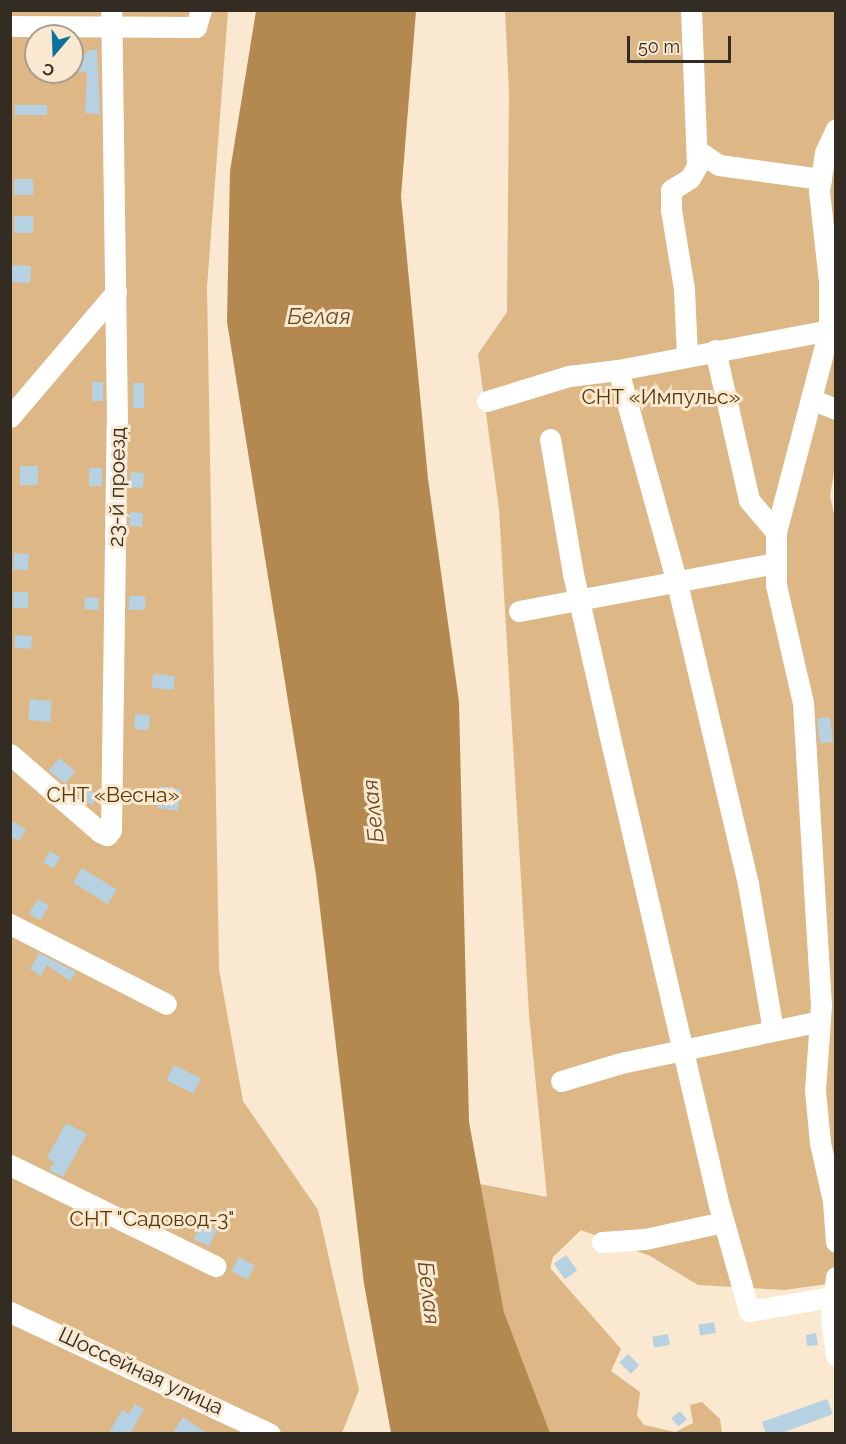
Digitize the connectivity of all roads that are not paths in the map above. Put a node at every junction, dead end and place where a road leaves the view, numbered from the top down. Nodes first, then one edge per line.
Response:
1 (691, 10) edge
2 (112, 19) edge
3 (199, 19) edge
4 (10, 26) edge
5 (836, 129) edge
6 (698, 151) junction
7 (821, 179) junction
8 (832, 289) edge
9 (116, 292) junction
10 (829, 330) junction
11 (715, 350) junction
12 (687, 356) junction
13 (618, 370) junction
14 (811, 399) junction
15 (488, 401) dead end
16 (836, 409) edge
17 (10, 417) edge
18 (550, 439) dead end
19 (776, 532) junction
20 (776, 563) junction
21 (676, 579) junction
22 (580, 599) junction
23 (519, 611) dead end
24 (10, 754) edge
25 (10, 924) edge
26 (166, 1004) dead end
27 (820, 1021) junction
28 (773, 1030) junction
29 (683, 1050) junction
30 (561, 1081) dead end
31 (10, 1165) edge
32 (835, 1220) edge
33 (723, 1222) junction
34 (602, 1242) dead end
35 (836, 1242) edge
36 (215, 1266) dead end
37 (833, 1287) edge
38 (10, 1312) edge
39 (836, 1356) edge
40 (270, 1434) edge

1 - 6 street
2 - 3 street
2 - 4 street
2 - 9 street, 23-й проезд
5 - 7 street
6 - 7 street
6 - 12 street
7 - 8 street
8 - 10 street
9 - 17 street
9 - 24 street, 23-й проезд
10 - 11 street
10 - 14 street
11 - 12 street
11 - 19 street
12 - 13 street
13 - 15 street
13 - 21 street
14 - 16 street
14 - 19 street
18 - 22 street
19 - 20 street
20 - 21 street
20 - 27 street
21 - 22 street
21 - 28 street
22 - 23 street
22 - 29 street
25 - 26 street
27 - 28 street
27 - 32 street
28 - 29 street
29 - 30 street
29 - 33 street
31 - 36 street
32 - 35 street
33 - 34 street
33 - 37 street
37 - 39 street
38 - 40 street, Шоссейная улица

